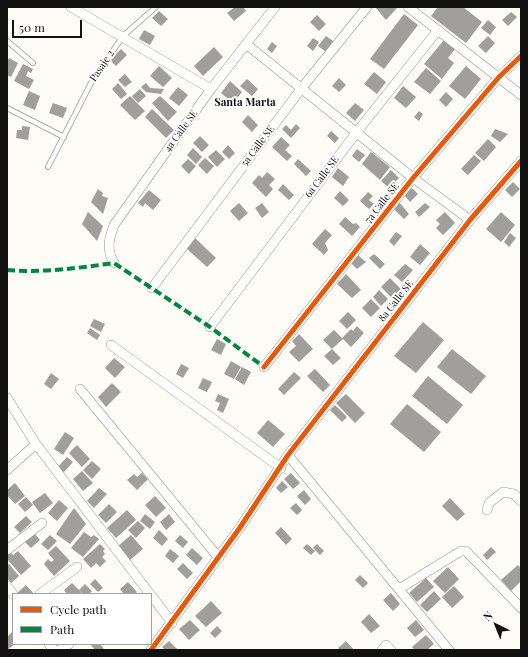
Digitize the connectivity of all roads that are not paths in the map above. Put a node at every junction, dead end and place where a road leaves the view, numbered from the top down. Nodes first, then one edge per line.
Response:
1 (71, 7) edge
2 (156, 7) edge
3 (275, 7) edge
4 (366, 7) edge
5 (408, 7) edge
6 (438, 30) junction
7 (123, 36) junction
8 (7, 41) edge
9 (246, 44) junction
10 (521, 56) edge
11 (33, 63) dead end
12 (499, 77) junction
13 (212, 89) junction
14 (301, 89) junction
15 (521, 95) edge
16 (7, 108) edge
17 (356, 133) junction
18 (64, 137) junction
19 (521, 161) edge
20 (48, 167) dead end
21 (413, 178) junction
22 (470, 220) junction
23 (114, 263) dead end
24 (152, 288) dead end
25 (210, 328) dead end
26 (111, 345) dead end
27 (264, 367) dead end
28 (80, 389) dead end
29 (7, 398) edge
30 (36, 444) junction
31 (288, 454) junction
32 (281, 468) junction
33 (7, 470) edge
34 (521, 501) edge
35 (487, 510) dead end
36 (42, 523) dead end
37 (7, 550) edge
38 (219, 558) junction
39 (77, 567) dead end
40 (399, 589) junction
41 (41, 593) edge
42 (150, 593) edge
43 (152, 595) edge
44 (521, 608) edge
45 (172, 623) junction
46 (151, 650) edge
47 (382, 650) edge
48 (391, 650) edge
49 (448, 650) edge

1 - 7 street
2 - 7 lane, Pasaje 2
3 - 9 street, 4a Calle SE
4 - 14 street, 5a Calle SE
5 - 6 street
6 - 12 street
6 - 17 street, 6a Calle SE
7 - 13 street
7 - 18 lane, Pasaje 2
8 - 11 lane
9 - 13 street, 4a Calle SE
9 - 14 street
10 - 12 street, 7a Calle SE
12 - 15 street
12 - 21 street, 7a Calle SE
13 - 23 street, 4a Calle SE
14 - 17 street
14 - 24 street, 5a Calle SE
16 - 18 lane
17 - 21 street
17 - 25 street, 6a Calle SE
18 - 20 lane, Pasaje 2
19 - 22 street, 8a Calle SE
21 - 22 street
21 - 27 street, 7a Calle SE
22 - 31 street, 8a Calle SE
26 - 32 street
28 - 38 street
29 - 30 street
30 - 33 street
30 - 42 street
31 - 32 street, 8a Calle SE
31 - 40 street
32 - 38 street, 8a Calle SE
34 - 35 street
36 - 37 street
38 - 45 street, 8a Calle SE
39 - 41 street
40 - 44 street
40 - 49 street
43 - 45 street
45 - 46 street, 8a Calle SE
47 - 48 street

